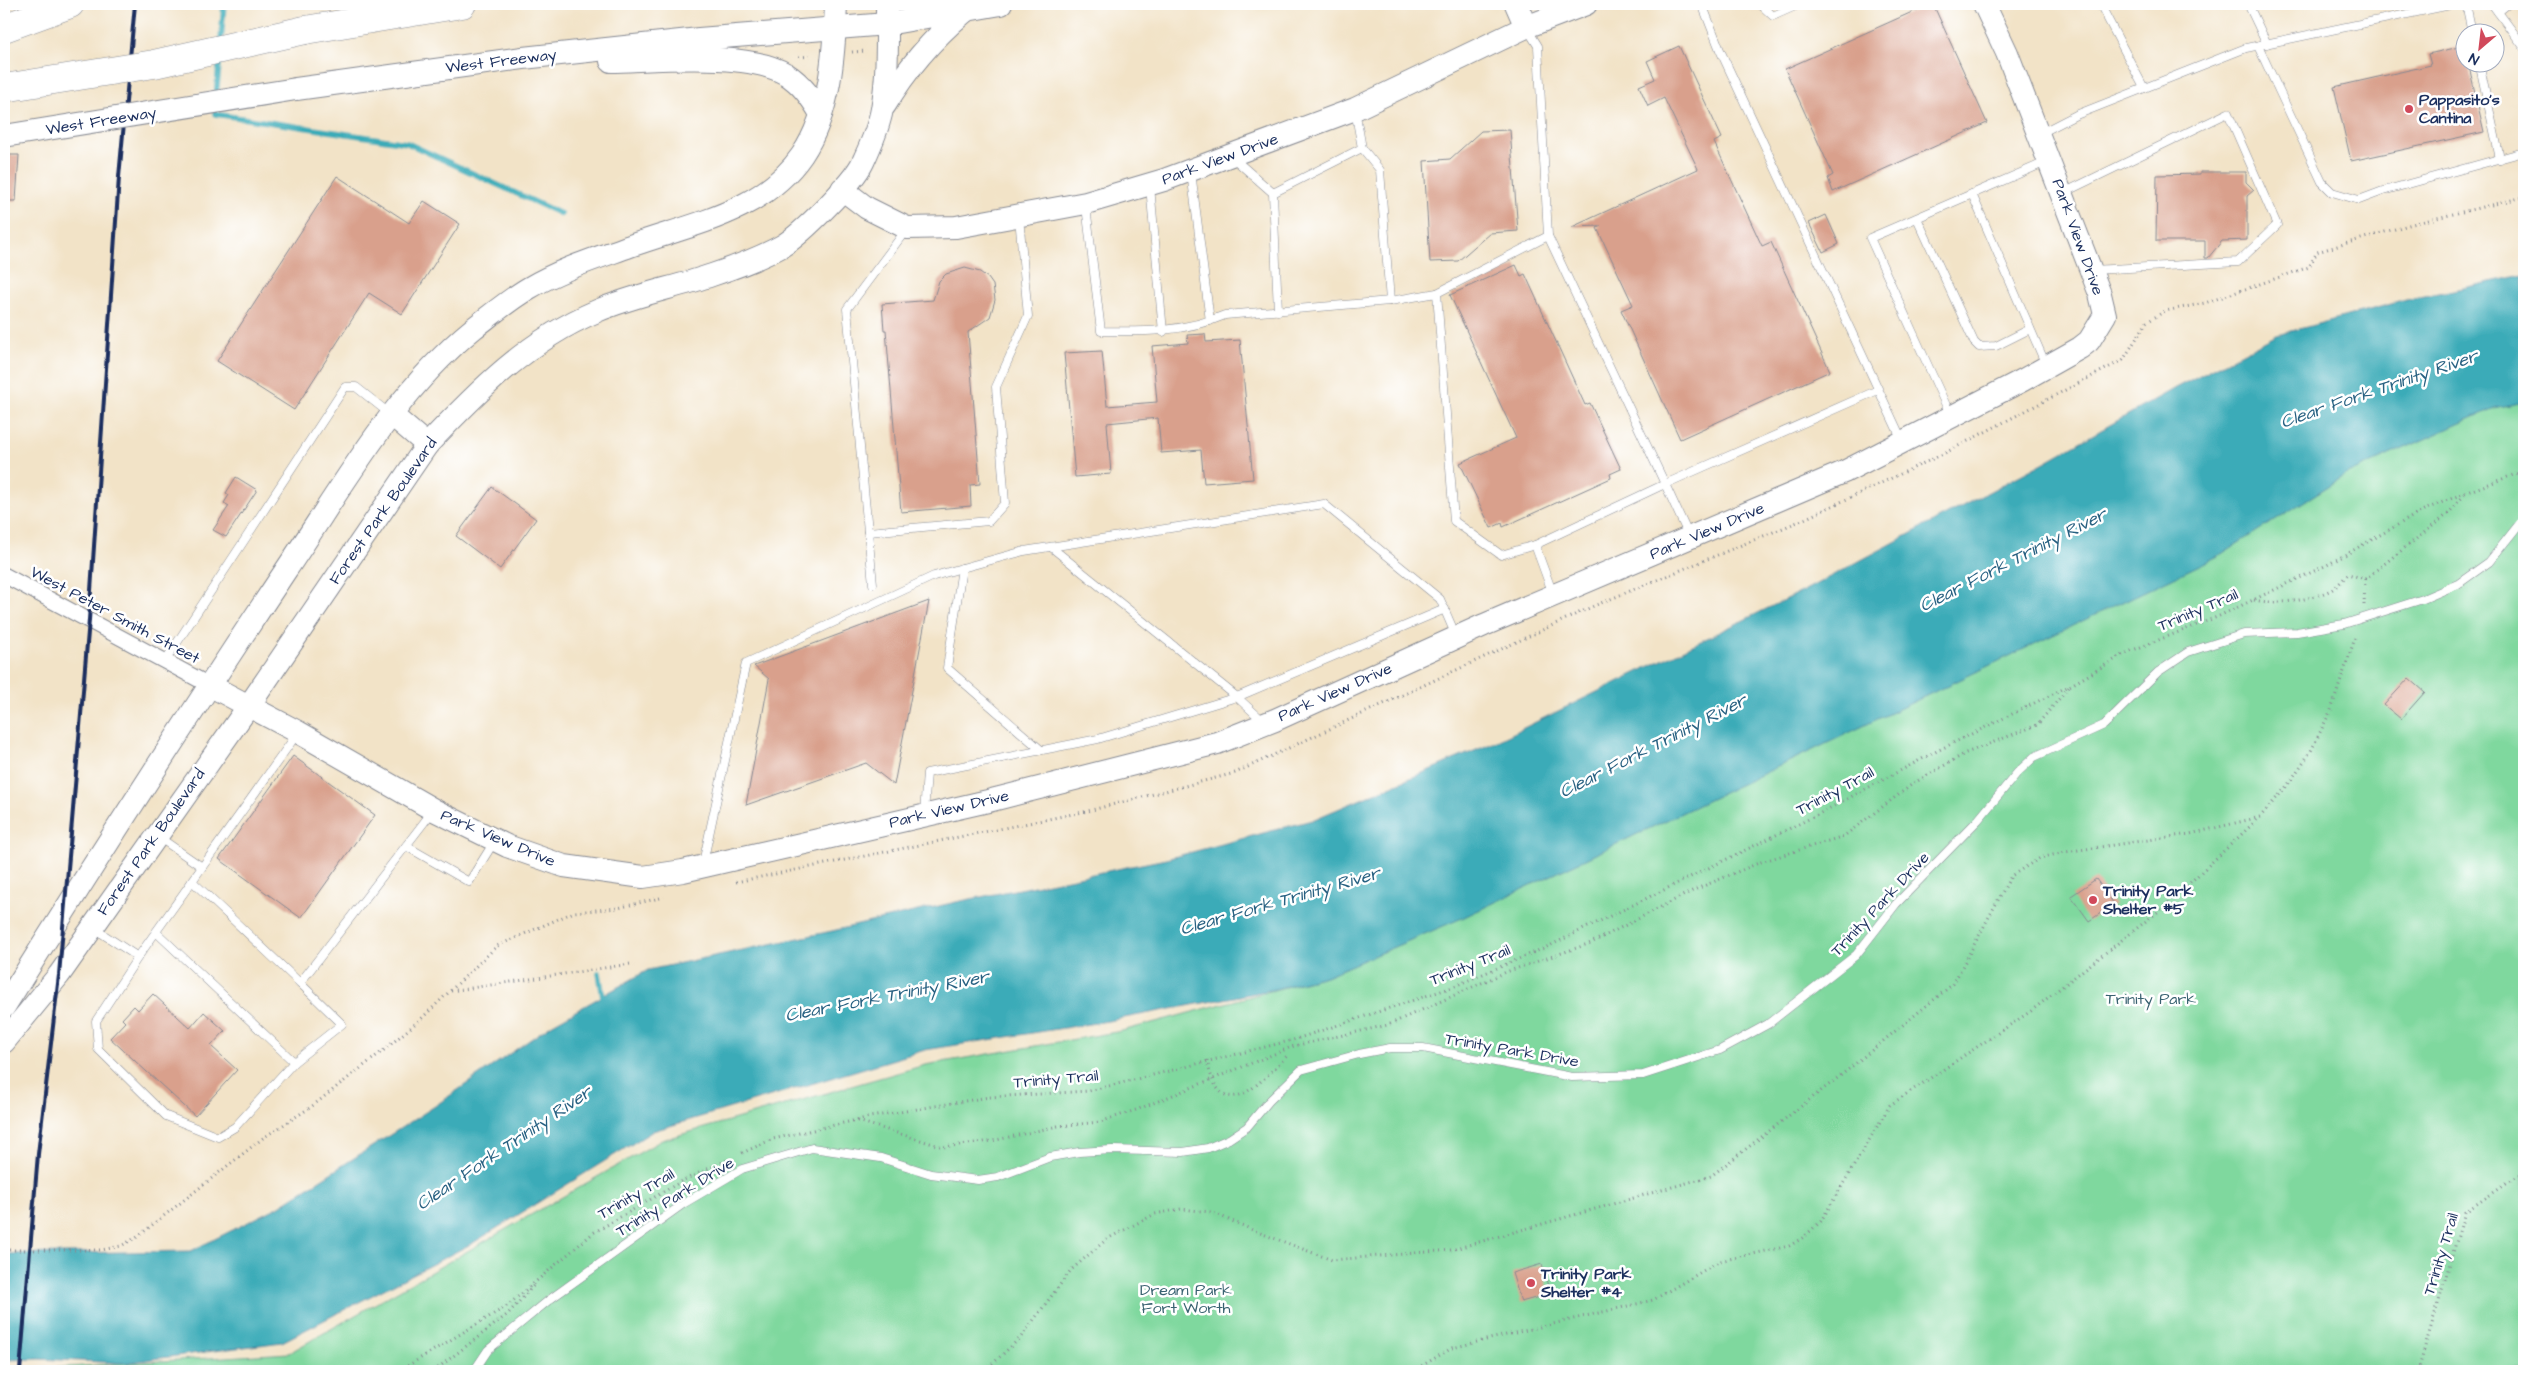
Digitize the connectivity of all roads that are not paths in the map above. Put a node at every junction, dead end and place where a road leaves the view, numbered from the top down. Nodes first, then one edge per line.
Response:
1 (70, 4) edge
2 (462, 4) edge
3 (836, 4) edge
4 (1001, 4) edge
5 (1516, 4) edge
6 (1586, 4) edge
7 (1702, 4) edge
8 (1760, 4) edge
9 (1800, 4) edge
10 (1984, 4) edge
11 (2100, 4) edge
12 (2248, 4) edge
13 (2455, 4) edge
14 (2466, 4) edge
15 (2492, 4) edge
16 (2508, 4) edge
17 (965, 11) junction
18 (2498, 12) junction
19 (887, 14) edge
20 (2470, 22) edge
21 (1526, 27) junction
22 (4, 28) edge
23 (835, 30) junction
24 (2267, 44) junction
25 (2258, 46) junction
26 (2524, 47) edge
27 (523, 58) junction
28 (2481, 72) edge
29 (4, 88) edge
30 (2144, 88) junction
31 (1355, 109) junction
32 (882, 110) junction
33 (821, 114) junction
34 (2039, 134) junction
35 (4, 136) edge
36 (1362, 148) junction
37 (2524, 152) edge
38 (1231, 156) junction
39 (2500, 159) junction
40 (2049, 161) junction
41 (1190, 170) junction
42 (1150, 184) junction
43 (842, 189) junction
44 (1273, 193) junction
45 (2062, 193) junction
46 (1972, 194) junction
47 (1086, 203) junction
48 (1019, 217) junction
49 (1917, 218) junction
50 (907, 228) junction
51 (1548, 236) junction
52 (2092, 270) junction
53 (1437, 293) junction
54 (1390, 301) junction
55 (1278, 311) junction
56 (1210, 321) junction
57 (2030, 329) junction
58 (1163, 332) junction
59 (2046, 367) junction
60 (1878, 390) junction
61 (392, 415) junction
62 (1951, 417) junction
63 (1903, 442) junction
64 (427, 445) junction
65 (1665, 484) junction
66 (2524, 518) edge
67 (868, 532) junction
68 (1690, 538) junction
69 (1536, 545) junction
70 (1051, 547) junction
71 (962, 568) junction
72 (4, 576) edge
73 (873, 584) dead end
74 (1554, 596) junction
75 (1444, 609) junction
76 (1457, 638) junction
77 (165, 661) junction
78 (209, 685) junction
79 (1237, 697) junction
80 (248, 707) junction
81 (1266, 724) junction
82 (298, 732) junction
83 (1041, 750) junction
84 (434, 810) junction
85 (924, 816) junction
86 (156, 835) junction
87 (496, 840) junction
88 (406, 846) junction
89 (202, 867) junction
90 (702, 867) junction
91 (192, 881) junction
92 (92, 926) junction
93 (156, 932) junction
94 (138, 957) junction
95 (300, 983) junction
96 (4, 1007) edge
97 (4, 1042) edge
98 (294, 1062) junction
99 (474, 1371) edge

1 - 22 highway
2 - 29 highway, bridge
3 - 23 main road, Forest Park Boulevard
4 - 17 main road, West Freeway
5 - 21 main road
6 - 21 main road, Park View Drive
7 - 60 lane
8 - 9 lane
10 - 34 main road, Park View Drive
11 - 30 lane
12 - 24 lane
13 - 24 lane
14 - 20 lane
15 - 18 lane
16 - 18 lane
17 - 19 main road, West Freeway
17 - 32 main road
18 - 26 lane
19 - 23 main road, West Freeway
19 - 32 main road, Forest Park Boulevard
21 - 31 main road, Park View Drive
21 - 51 lane
23 - 27 main road, West Freeway
23 - 33 main road, Forest Park Boulevard
24 - 25 lane
25 - 30 lane
25 - 39 lane
27 - 33 main road
27 - 35 main road, West Freeway, bridge
28 - 39 lane
30 - 34 lane
31 - 36 lane
31 - 38 main road, Park View Drive
32 - 43 main road, Forest Park Boulevard
33 - 61 main road, Forest Park Boulevard
34 - 40 main road, Park View Drive
36 - 44 lane
36 - 54 lane
37 - 39 lane
38 - 41 main road, Park View Drive
38 - 44 lane
40 - 45 main road, Park View Drive
40 - 46 lane
41 - 42 main road, Park View Drive
41 - 56 lane
42 - 47 main road, Park View Drive
42 - 58 lane
43 - 50 main road, Park View Drive
43 - 64 main road, Forest Park Boulevard
44 - 55 lane
45 - 52 main road, Park View Drive
45 - 52 lane
46 - 49 lane
46 - 57 lane
47 - 48 main road, Park View Drive
47 - 58 lane
48 - 50 main road, Park View Drive
48 - 67 lane
49 - 57 lane
49 - 62 lane
50 - 67 lane
51 - 53 lane
51 - 65 lane
52 - 59 main road, Park View Drive
53 - 54 lane
53 - 69 lane
54 - 55 lane
55 - 56 lane
56 - 58 lane
57 - 59 lane
59 - 62 main road, Park View Drive
60 - 63 lane
60 - 65 lane
61 - 64 main road
61 - 77 lane
61 - 78 main road, Forest Park Boulevard
62 - 63 main road, Park View Drive
63 - 68 main road, Park View Drive
64 - 80 main road, Forest Park Boulevard
65 - 68 lane
65 - 69 lane
66 - 99 lane, Trinity Park Drive
67 - 73 lane
68 - 74 main road, Park View Drive
69 - 74 lane
70 - 71 lane
70 - 75 lane
70 - 79 lane
71 - 83 lane
71 - 90 lane
72 - 77 street, West Peter Smith Street
74 - 76 main road, Park View Drive
75 - 76 lane
75 - 79 lane
76 - 81 main road, Park View Drive
77 - 78 street, West Peter Smith Street
78 - 80 main road, Park View Drive
78 - 96 main road, Forest Park Boulevard
79 - 81 lane
79 - 83 lane
80 - 82 main road, Park View Drive
80 - 86 main road, Forest Park Boulevard
81 - 85 main road, Park View Drive
82 - 84 main road, Park View Drive
82 - 89 lane
83 - 85 lane
84 - 87 main road, Park View Drive
84 - 88 lane
85 - 90 main road, Park View Drive
86 - 89 lane
86 - 92 main road, Forest Park Boulevard
87 - 88 lane
87 - 90 main road, Park View Drive
88 - 95 lane
89 - 91 lane
91 - 93 lane
91 - 95 lane
92 - 94 lane
92 - 97 main road, Forest Park Boulevard
93 - 94 lane
93 - 98 lane
94 - 98 lane
95 - 98 lane

